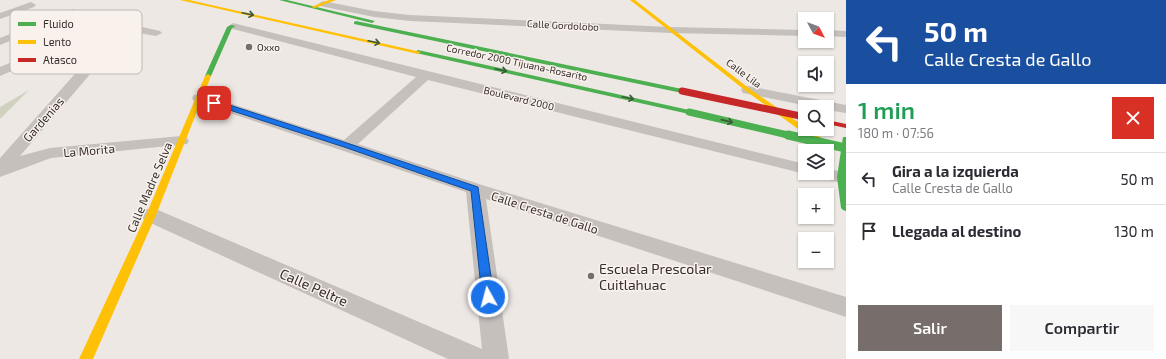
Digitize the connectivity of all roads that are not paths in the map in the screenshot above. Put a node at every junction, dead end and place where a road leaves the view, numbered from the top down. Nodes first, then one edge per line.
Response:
1 (182, 0) edge
2 (281, 0) edge
3 (334, 0) edge
4 (632, 0) edge
5 (31, 5) dead end
6 (318, 5) junction
7 (273, 6) dead end
8 (218, 8) junction
9 (17, 10) edge
10 (10, 12) edge
11 (0, 16) edge
12 (233, 26) junction
13 (142, 30) edge
14 (670, 30) junction
15 (156, 33) dead end
16 (798, 33) edge
17 (834, 33) edge
18 (846, 34) edge
19 (10, 38) edge
20 (0, 42) edge
21 (449, 42) junction
22 (0, 62) edge
23 (10, 63) edge
24 (10, 67) edge
25 (0, 72) edge
26 (83, 74) edge
27 (425, 75) junction
28 (748, 90) junction
29 (199, 98) junction
30 (846, 109) edge
31 (798, 116) edge
32 (834, 123) edge
33 (846, 126) edge
34 (846, 139) edge
35 (181, 141) junction
36 (824, 143) junction
37 (347, 146) junction
38 (845, 154) edge
39 (798, 167) edge
40 (0, 170) edge
41 (834, 175) edge
42 (841, 177) junction
43 (475, 189) junction
44 (846, 208) edge
45 (151, 214) junction
46 (846, 307) edge
47 (86, 359) edge
48 (476, 359) edge
49 (496, 359) edge

1 - 8 main road, Corredor 2000 Tijuana-Rosarito
2 - 6 main road
3 - 6 main road
4 - 14 main road, Calle Lila
5 - 9 street
6 - 14 street, Calle Gordolobo
6 - 21 main road
7 - 21 main road, Corredor 2000 Tijuana-Rosarito
8 - 12 main road
8 -> 36 main road, Corredor 2000 Tijuana-Rosarito, bridge
10 - 11 street
12 - 27 street, Boulevard 2000
12 - 29 main road, Calle Madre Selva
13 - 15 street
14 - 16 street, Calle Gordolobo
14 - 28 main road, Calle Lila
17 - 18 street
19 - 20 street
21 - 31 main road, Corredor 2000 Tijuana-Rosarito, bridge
22 - 23 street
24 - 25 street
26 - 40 street, Gardenias
27 - 37 street
27 - 39 street, Boulevard 2000
28 - 30 street
28 - 36 main road, Calle Lila
29 - 35 main road, Calle Madre Selva
29 - 37 street, Calle Cresta de Gallo
32 - 33 main road
34 - 38 main road
35 - 40 street, La Morita
35 - 45 main road, Calle Madre Selva
36 - 38 main road, Corredor 2000 Tijuana-Rosarito, bridge
37 - 43 street, Calle Cresta de Gallo
38 - 42 main road
41 - 42 street
42 - 44 main road
43 - 46 street, Calle Cresta de Gallo
43 - 49 street
45 - 47 main road, Calle Madre Selva
45 - 48 street, Calle Peltre

